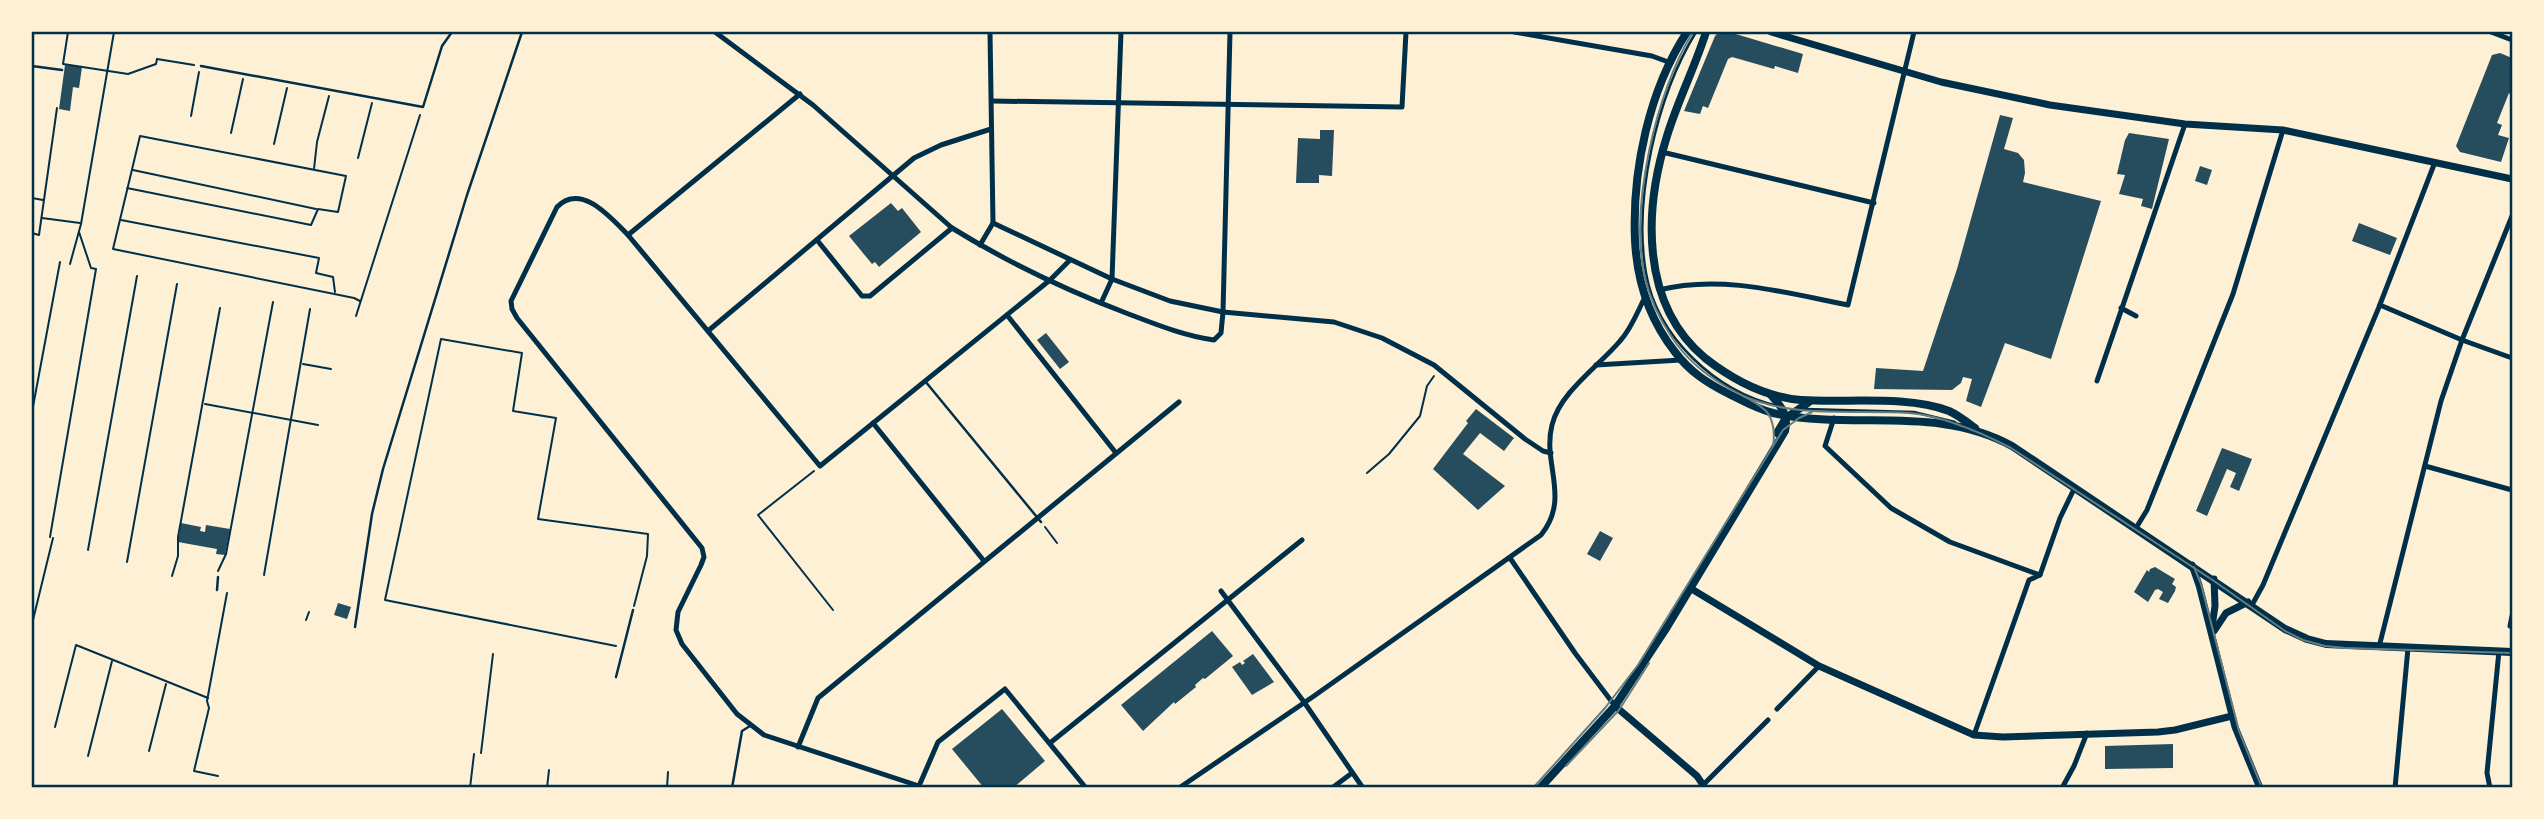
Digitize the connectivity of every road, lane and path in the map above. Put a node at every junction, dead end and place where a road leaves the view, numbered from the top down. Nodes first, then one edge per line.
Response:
1 (68, 32) edge
2 (114, 32) edge
3 (452, 32) edge
4 (522, 32) edge
5 (715, 32) edge
6 (990, 32) edge
7 (1121, 32) edge
8 (1230, 32) edge
9 (1406, 32) edge
10 (1514, 32) edge
11 (1687, 32) edge
12 (1696, 32) edge
13 (1706, 32) edge
14 (1771, 32) edge
15 (1914, 32) edge
16 (2491, 32) edge
17 (2512, 40) edge
18 (1671, 63) junction
19 (32, 66) edge
20 (201, 66) junction
21 (61, 70) dead end
22 (108, 70) junction
23 (1905, 72) junction
24 (244, 75) junction
25 (288, 84) junction
26 (330, 91) junction
27 (800, 94) junction
28 (373, 99) junction
29 (992, 101) junction
30 (1119, 103) junction
31 (1228, 104) junction
32 (423, 107) junction
33 (57, 108) dead end
34 (191, 116) dead end
35 (2185, 124) junction
36 (991, 128) junction
37 (2283, 131) junction
38 (231, 134) dead end
39 (274, 144) dead end
40 (1662, 152) junction
41 (358, 158) dead end
42 (2436, 162) junction
43 (132, 170) junction
44 (314, 170) junction
45 (895, 175) junction
46 (2512, 179) edge
47 (127, 187) junction
48 (32, 198) edge
49 (44, 200) junction
50 (1874, 203) junction
51 (318, 209) junction
52 (2512, 216) edge
53 (42, 218) junction
54 (120, 219) junction
55 (81, 223) junction
56 (993, 223) junction
57 (952, 228) junction
58 (79, 232) junction
59 (32, 233) edge
60 (628, 235) junction
61 (817, 240) junction
62 (980, 245) junction
63 (1070, 260) junction
64 (60, 262) dead end
65 (70, 264) dead end
66 (137, 276) dead end
67 (1112, 279) junction
68 (1050, 280) junction
69 (177, 284) dead end
70 (1659, 290) junction
71 (335, 294) junction
72 (1644, 299) junction
73 (360, 301) junction
74 (273, 302) dead end
75 (1101, 303) junction
76 (2380, 305) junction
77 (220, 308) dead end
78 (2121, 308) junction
79 (310, 309) dead end
80 (1223, 312) junction
81 (1007, 315) junction
82 (356, 316) dead end
83 (2136, 316) dead end
84 (708, 331) junction
85 (2462, 340) junction
86 (2512, 358) edge
87 (1681, 360) junction
88 (302, 364) junction
89 (1596, 365) junction
90 (331, 369) dead end
91 (1440, 370) junction
92 (925, 381) junction
93 (2097, 381) dead end
94 (1771, 395) junction
95 (1812, 400) junction
96 (1179, 402) dead end
97 (203, 404) junction
98 (1798, 409) junction
99 (1769, 411) junction
100 (32, 412) edge
101 (252, 412) junction
102 (1786, 414) junction
103 (292, 420) junction
104 (1832, 421) junction
105 (873, 424) junction
106 (318, 425) dead end
107 (1978, 430) junction
108 (1777, 432) junction
109 (1778, 442) junction
110 (1116, 453) junction
111 (1551, 453) junction
112 (2425, 466) junction
113 (811, 472) dead end
114 (1367, 473) dead end
115 (2075, 487) junction
116 (2512, 490) edge
117 (1039, 520) junction
118 (2136, 528) junction
119 (1303, 540) dead end
120 (1057, 542) dead end
121 (88, 550) dead end
122 (1510, 558) junction
123 (984, 561) junction
124 (127, 562) dead end
125 (2192, 565) junction
126 (264, 575) dead end
127 (2039, 575) junction
128 (172, 576) dead end
129 (218, 577) joint
130 (2214, 579) junction
131 (1690, 588) junction
132 (217, 590) dead end
133 (1221, 591) dead end
134 (228, 593) dead end
135 (2203, 599) junction
136 (1227, 600) junction
137 (2250, 604) junction
138 (633, 610) joint
139 (833, 610) dead end
140 (309, 612) dead end
141 (2512, 616) edge
142 (306, 620) dead end
143 (32, 624) edge
144 (2510, 626) dead end
145 (355, 627) dead end
146 (2212, 633) junction
147 (623, 647) junction
148 (2379, 647) junction
149 (2408, 648) junction
150 (2500, 651) junction
151 (2512, 652) edge
152 (493, 654) dead end
153 (112, 660) junction
154 (1819, 666) junction
155 (616, 677) dead end
156 (166, 682) junction
157 (208, 698) junction
158 (1304, 702) junction
159 (1615, 706) junction
160 (1777, 709) dead end
161 (2232, 716) junction
162 (1768, 720) dead end
163 (750, 726) junction
164 (55, 727) dead end
165 (2087, 733) junction
166 (1974, 735) junction
167 (1050, 743) junction
168 (798, 747) junction
169 (149, 751) dead end
170 (481, 753) dead end
171 (474, 754) dead end
172 (88, 756) dead end
173 (549, 770) dead end
174 (668, 772) dead end
175 (1352, 773) junction
176 (218, 776) dead end
177 (1704, 786) edge
178 (470, 788) edge
179 (547, 788) edge
180 (667, 788) edge
181 (732, 788) edge
182 (1086, 788) edge
183 (1179, 788) edge
184 (1332, 788) edge
185 (1363, 788) edge
186 (1540, 788) edge
187 (2062, 788) edge
188 (2260, 788) edge
189 (2395, 788) edge
190 (2490, 788) edge

1 - 22 path
2 - 22 path
3 - 32 lane
4 - 145 lane
5 - 27 street
6 - 29 street
7 - 30 street
8 - 31 street
9 - 31 street
10 - 18 street
11 - 18 main road
12 - 102 lane
13 - 40 main road
14 - 23 street
15 - 23 street
16 - 17 street
18 - 72 main road
19 - 21 lane
20 - 22 path
20 - 24 lane
20 - 34 path
22 - 55 path
23 - 35 street
23 - 50 street
24 - 25 lane
24 - 38 path
25 - 26 lane
25 - 39 path
26 - 28 lane
26 - 44 path
27 - 45 street
27 - 60 street
28 - 32 lane
28 - 41 path
29 - 30 street
29 - 36 street
30 - 31 street
30 - 67 street
31 - 80 street
32 - 73 path
33 - 49 path
35 - 37 street
35 - 78 street
36 - 45 street
36 - 56 street
37 - 42 street
37 - 118 street
40 - 50 street
40 - 70 main road
42 - 46 street
42 - 76 street
43 - 44 path
43 - 47 path
43 - 51 path
44 - 51 path
45 - 57 street
45 - 61 street
47 - 51 path
47 - 54 path
48 - 49 path
49 - 53 path
50 - 70 street
52 - 85 street
53 - 55 path
53 - 59 path
54 - 71 path
54 - 71 path
55 - 58 path
56 - 62 street
56 - 63 street
57 - 61 street
57 - 62 street
58 - 65 path
58 - 143 path
60 - 84 street
60 - 163 street
61 - 84 street
62 - 68 street
63 - 67 street
63 - 68 street
64 - 100 path
66 - 121 path
67 - 75 street
67 - 80 street
68 - 75 street
68 - 81 street
69 - 124 path
70 - 94 main road
71 - 73 path
72 - 87 main road
72 - 89 street
73 - 82 path
74 - 101 path
75 - 80 street
76 - 85 street
76 - 137 street
77 - 97 path
78 - 83 street
78 - 93 street
79 - 88 path
80 - 91 street
81 - 92 street
81 - 110 street
84 - 105 street
85 - 86 street
85 - 112 street
87 - 89 street
87 - 99 main road
88 - 90 path
88 - 103 path
89 - 111 street
91 - 111 street
91 - 114 path
92 - 105 street
92 - 117 lane
94 - 95 main road
94 - 102 main road
95 - 98 main road
95 - 107 main road
96 - 110 street
97 - 101 path
97 - 128 path
98 - 102 main road
98 - 107 lane
99 - 102 main road
99 - 108 main road
101 - 103 path
101 - 129 path
102 - 104 main road
102 - 108 main road
102 - 109 main road
103 - 106 path
103 - 126 path
104 - 107 main road
104 - 127 street
105 - 123 street
107 - 115 main road
108 - 109 main road
109 - 131 main road
110 - 117 street
111 - 122 street
112 - 116 street
112 - 148 street
113 - 139 path
115 - 118 main road
115 - 127 street
117 - 120 path
117 - 123 street
118 - 125 main road
119 - 136 street
122 - 158 street
122 - 159 street
123 - 168 street
125 - 130 main road
125 - 135 street
127 - 166 street
129 - 132 lane
130 - 135 street
130 - 137 main road
130 - 146 street
131 - 154 street
131 - 159 main road
133 - 136 street
134 - 157 path
135 - 146 street
136 - 158 street
136 - 167 street
137 - 146 street
137 - 148 main road
138 - 147 lane
138 - 147 path
140 - 142 path
141 - 144 street
146 - 161 street
147 - 155 lane
148 - 149 main road
149 - 150 main road
149 - 189 street
150 - 151 main road
150 - 190 street
152 - 170 path
153 - 156 path
153 - 164 path
153 - 172 path
154 - 160 street
154 - 166 street
156 - 157 path
156 - 169 path
157 - 176 path
158 - 175 street
158 - 183 street
159 - 177 street
159 - 186 main road
161 - 165 street
161 - 188 street
162 - 177 street
163 - 168 street
163 - 181 lane
165 - 166 street
165 - 187 street
167 - 168 street
167 - 182 street
171 - 178 path
173 - 179 path
174 - 180 path
175 - 184 street
175 - 185 street

